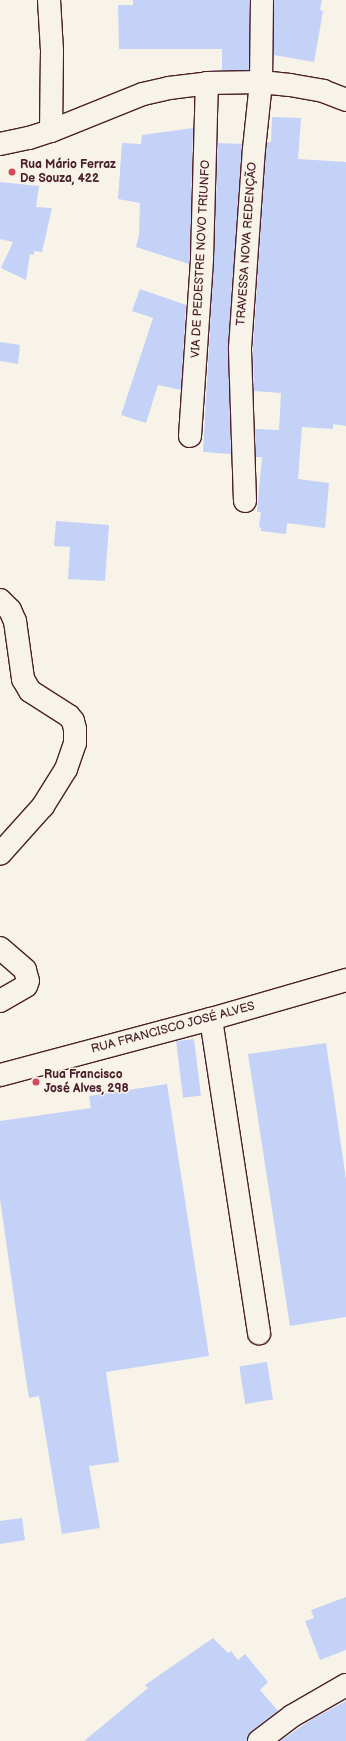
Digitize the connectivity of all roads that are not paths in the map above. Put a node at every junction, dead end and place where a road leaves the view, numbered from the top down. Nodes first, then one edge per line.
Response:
1 (49, 0) edge
2 (262, 0) edge
3 (261, 82) junction
4 (207, 83) junction
5 (346, 100) edge
6 (52, 131) junction
7 (0, 144) edge
8 (190, 436) dead end
9 (245, 501) dead end
10 (0, 600) edge
11 (0, 854) edge
12 (0, 948) edge
13 (346, 980) edge
14 (0, 1001) edge
15 (211, 1019) junction
16 (0, 1075) edge
17 (259, 1333) dead end
18 (346, 1685) edge
19 (259, 1741) edge

1 - 6 street
2 - 3 street, TRAVESSA NOVA REDENÇÃO
3 - 4 street
3 - 5 street
3 - 9 street, TRAVESSA NOVA REDENÇÃO
4 - 6 street
4 - 8 street, VIA DE PEDESTRE NOVO TRIUNFO
6 - 7 street
10 - 11 street
12 - 14 street
13 - 15 street, RUA FRANCISCO JOSÉ ALVES
15 - 16 street, RUA FRANCISCO JOSÉ ALVES
15 - 17 street
18 - 19 street

